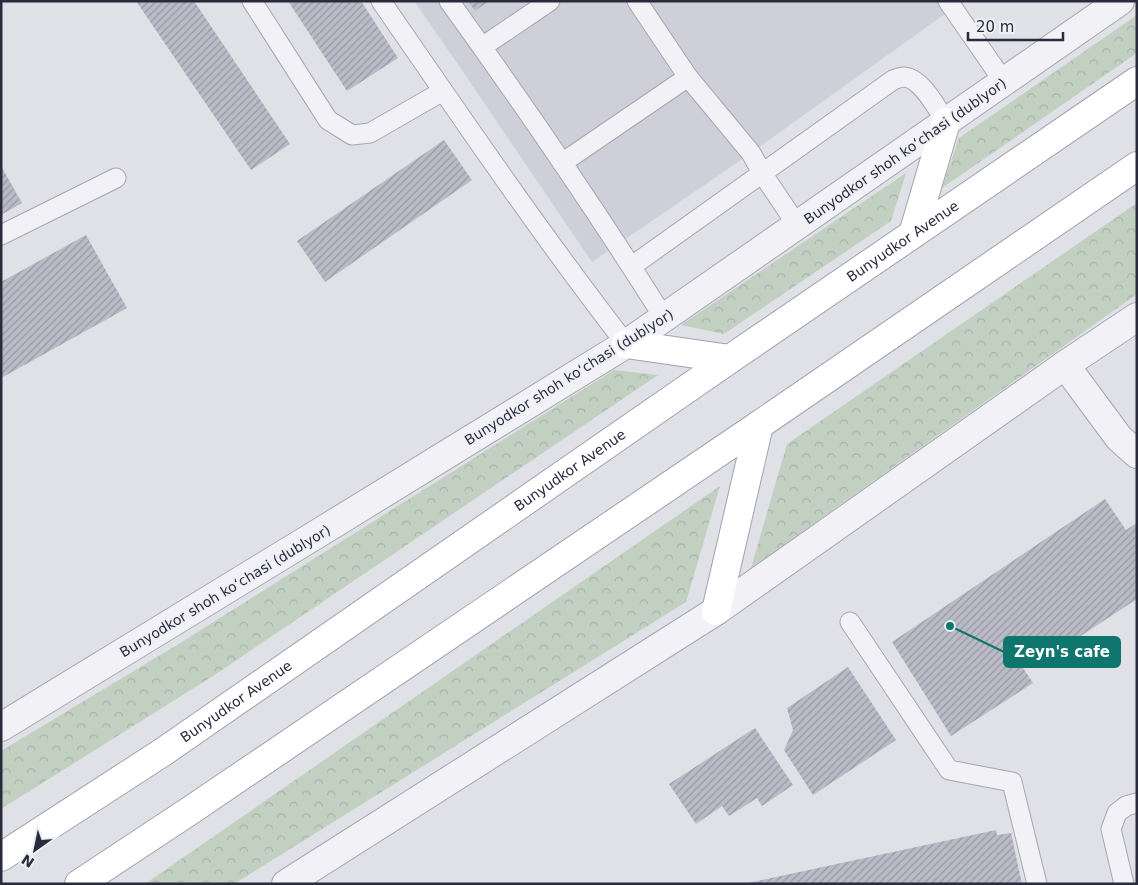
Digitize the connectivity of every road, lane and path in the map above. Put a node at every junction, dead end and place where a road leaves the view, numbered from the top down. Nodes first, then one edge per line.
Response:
1 (252, 1) edge
2 (381, 1) edge
3 (449, 1) edge
4 (550, 1) edge
5 (637, 1) edge
6 (948, 1) edge
7 (1120, 1) edge
8 (482, 47) junction
9 (688, 77) junction
10 (1137, 80) edge
11 (1004, 82) junction
12 (443, 92) junction
13 (946, 122) junction
14 (562, 163) junction
15 (1137, 166) edge
16 (762, 173) junction
17 (116, 178) dead end
18 (797, 225) junction
19 (913, 234) junction
20 (1, 235) edge
21 (632, 266) junction
22 (1137, 317) edge
23 (664, 318) junction
24 (626, 344) junction
25 (730, 359) junction
26 (1065, 365) junction
27 (760, 425) junction
28 (1137, 454) edge
29 (716, 611) junction
30 (850, 622) dead end
31 (1, 727) edge
32 (1137, 803) edge
33 (1, 857) edge
34 (79, 884) edge
35 (286, 884) edge
36 (1037, 884) edge
37 (1124, 884) edge

1 - 12 lane
2 - 12 lane
3 - 8 lane
4 - 8 lane
5 - 9 lane
6 - 11 lane
7 - 11 street, Bunyodkor shoh koʻchasi (dublyor)
8 - 14 lane
9 - 14 lane
9 - 16 lane
10 - 19 main road, Bunyudkor Avenue
11 - 13 street, Bunyodkor shoh koʻchasi (dublyor)
12 - 24 lane
13 - 16 lane
13 - 18 street, Bunyodkor shoh koʻchasi (dublyor)
13 - 19 main road
14 - 21 lane
15 - 27 main road
16 - 18 lane
16 - 21 lane
17 - 20 lane
18 - 23 street, Bunyodkor shoh koʻchasi (dublyor)
19 - 25 main road, Bunyudkor Avenue
21 - 23 lane
22 - 26 street
23 - 24 street, Bunyodkor shoh koʻchasi (dublyor)
24 - 25 main road
24 - 31 street, Bunyodkor shoh koʻchasi (dublyor)
25 - 33 main road, Bunyudkor Avenue
26 - 28 street
26 - 29 street
27 - 29 main road
27 - 34 main road
29 - 35 street
30 - 36 lane
32 - 37 lane

